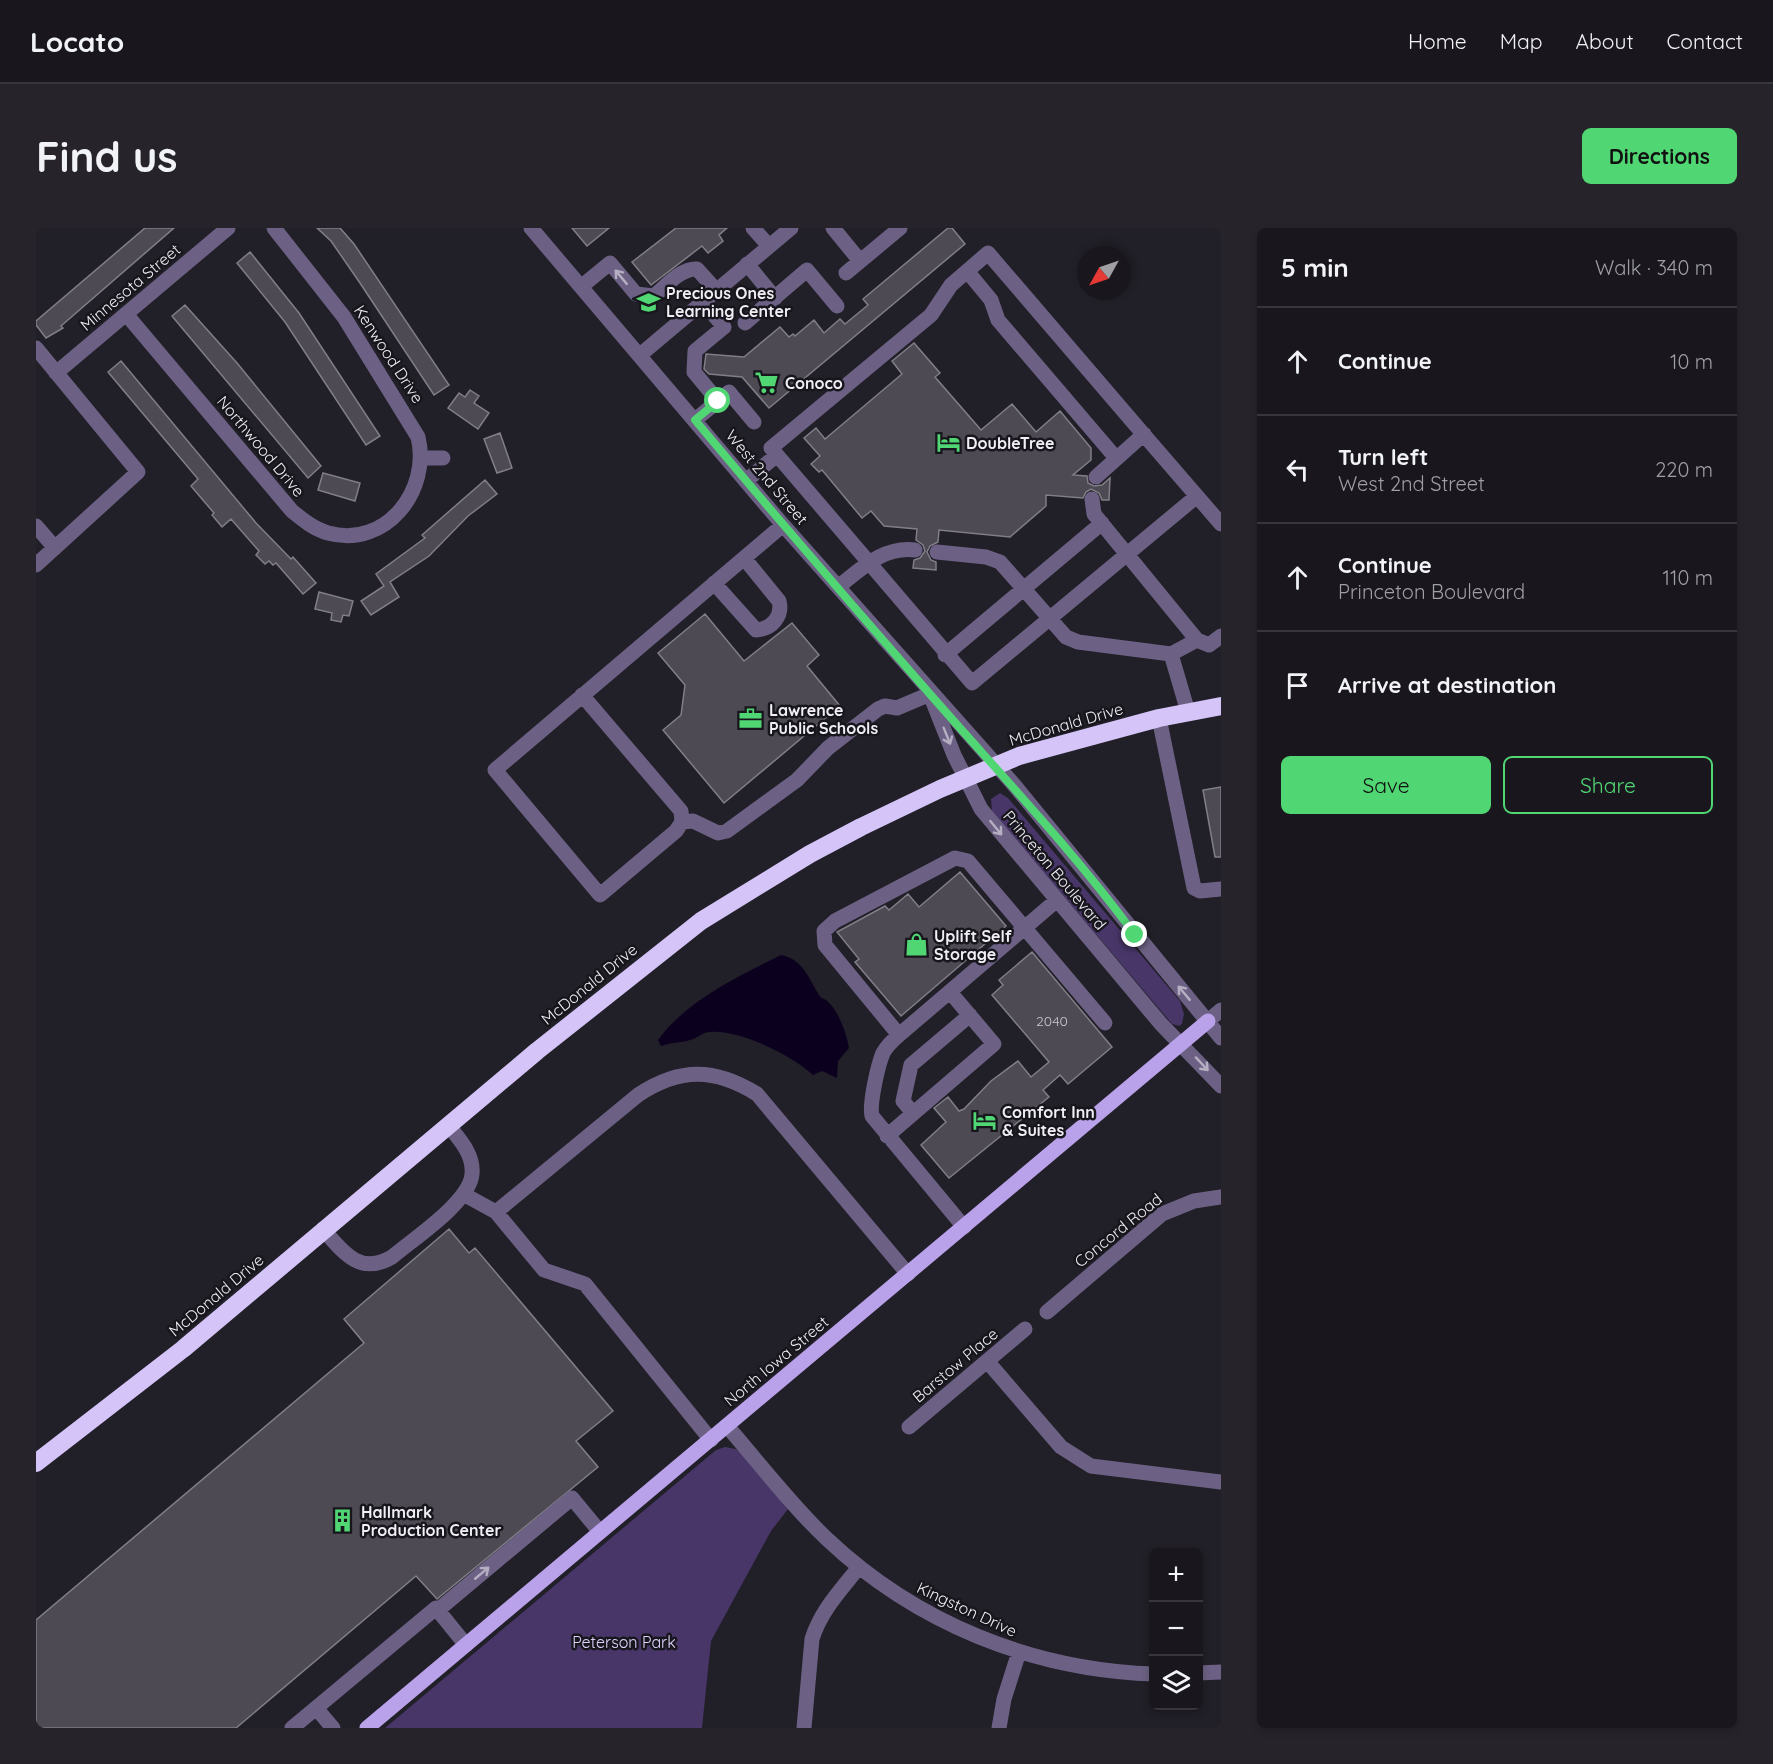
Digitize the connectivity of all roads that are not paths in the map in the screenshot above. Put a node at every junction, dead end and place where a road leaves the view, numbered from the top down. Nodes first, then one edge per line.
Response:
1 (228, 228) edge
2 (274, 228) edge
3 (531, 228) edge
4 (753, 228) edge
5 (791, 228) edge
6 (833, 228) edge
7 (900, 228) edge
8 (769, 246) junction
9 (860, 261) junction
10 (747, 264) junction
11 (967, 271) junction
12 (846, 273) dead end
13 (582, 286) junction
14 (716, 290) junction
15 (775, 297) junction
16 (703, 302) junction
17 (837, 306) dead end
18 (126, 314) junction
19 (745, 323) dead end
20 (36, 348) edge
21 (640, 355) junction
22 (56, 373) junction
23 (718, 401) junction
24 (695, 420) junction
25 (754, 422) dead end
26 (1144, 435) junction
27 (777, 455) junction
28 (422, 458) junction
29 (442, 458) dead end
30 (1116, 458) junction
31 (1096, 477) dead end
32 (746, 481) junction
33 (1197, 496) junction
34 (1092, 499) dead end
35 (399, 513) joint
36 (1101, 523) junction
37 (1221, 524) edge
38 (783, 525) junction
39 (36, 526) edge
40 (55, 548) junction
41 (915, 550) dead end
42 (937, 552) dead end
43 (1128, 554) junction
44 (744, 558) junction
45 (868, 563) junction
46 (36, 565) edge
47 (714, 583) junction
48 (838, 587) junction
49 (1023, 589) junction
50 (1050, 620) junction
51 (1221, 636) edge
52 (1197, 640) junction
53 (1171, 654) junction
54 (945, 655) junction
55 (930, 694) junction
56 (582, 695) junction
57 (1221, 706) edge
58 (1188, 712) junction
59 (1159, 718) junction
60 (996, 766) junction
61 (965, 779) junction
62 (682, 822) junction
63 (1221, 889) edge
64 (1057, 900) junction
65 (1024, 928) junction
66 (950, 992) junction
67 (1221, 1010) edge
68 (970, 1015) junction
69 (1208, 1021) junction
70 (1105, 1023) dead end
71 (899, 1035) junction
72 (1221, 1038) edge
73 (1181, 1044) junction
74 (1221, 1086) edge
75 (913, 1113) junction
76 (448, 1125) junction
77 (887, 1136) junction
78 (465, 1195) junction
79 (1221, 1197) edge
80 (496, 1212) junction
81 (964, 1227) junction
82 (323, 1230) junction
83 (908, 1274) junction
84 (1047, 1312) dead end
85 (1025, 1329) dead end
86 (987, 1361) junction
87 (728, 1426) junction
88 (909, 1427) dead end
89 (65, 1439) junction
90 (711, 1440) junction
91 (36, 1453) edge
92 (36, 1462) edge
93 (1221, 1482) edge
94 (600, 1532) junction
95 (859, 1567) junction
96 (438, 1610) junction
97 (466, 1645) junction
98 (1019, 1653) junction
99 (1221, 1672) edge
100 (1203, 1673) edge
101 (1149, 1674) edge
102 (316, 1708) junction
103 (292, 1728) edge
104 (333, 1728) edge
105 (367, 1728) edge
106 (804, 1728) edge
107 (999, 1728) edge

1 - 18 street, Minnesota Street
2 - 28 street, Kenwood Drive
3 - 13 street, West 2nd Street
4 - 8 street
5 - 8 street
6 - 9 street
7 - 9 street
8 - 10 street
9 - 12 street
10 - 14 street
10 - 15 street
11 - 26 street
11 - 27 street
11 - 30 street
14 -> 13 street
13 - 21 street, West 2nd Street
14 - 16 street
15 - 17 street
15 - 19 street
16 - 21 street
16 - 23 street
18 - 22 street, Minnesota Street
18 - 35 street, Northwood Drive
20 - 22 street
21 - 24 street, West 2nd Street
22 - 40 street
23 - 24 street
23 - 25 street
24 - 32 street, West 2nd Street
26 - 30 street
26 - 33 street
27 - 32 street
27 - 45 street
28 - 29 street
28 - 35 street, Kenwood Drive
30 - 31 street
32 - 38 street, West 2nd Street
33 - 37 street
33 - 43 street
34 - 36 street
36 - 43 street
36 - 49 street
38 - 44 street
38 - 48 street, West 2nd Street
39 - 40 street
40 - 46 street
41 - 45 street
42 - 49 street
43 - 50 street
43 - 52 street
44 - 47 street
44 - 47 street
45 - 48 street
45 - 54 street
47 - 56 street
48 - 55 street, West 2nd Street
49 - 50 street
49 - 54 street
50 - 53 street
50 - 54 street
51 - 52 street
52 - 53 street
53 - 58 street
55 - 60 street, West 2nd Street
55 -> 61 street, West 2nd Street
55 - 62 street
56 - 62 street
56 - 62 street
57 - 58 highway, McDonald Drive
58 - 59 highway, McDonald Drive
59 - 60 highway, McDonald Drive
59 - 63 street
60 - 61 highway, McDonald Drive
69 -> 60 street, Princeton Boulevard
61 -> 64 street, Princeton Boulevard
61 - 76 highway, McDonald Drive
64 - 65 street
64 - 73 street, Princeton Boulevard
65 - 66 street
65 - 70 street
65 - 71 street
66 - 68 street
66 - 71 street
67 - 69 street
68 - 75 street
68 - 75 street
69 - 72 street, Princeton Boulevard
69 - 73 main road, North Iowa Street
71 - 77 street
73 -> 74 street, Princeton Boulevard
73 - 81 main road, North Iowa Street
75 - 77 street
76 - 78 street
76 - 82 highway, McDonald Drive
77 - 81 street
78 - 80 street
78 - 82 street
79 - 84 street, Concord Road
80 - 83 street
80 - 90 street
81 - 83 main road, North Iowa Street
82 - 89 highway, McDonald Drive
83 - 87 main road, North Iowa Street
85 - 86 street, Barstow Place
86 - 88 street, Barstow Place
86 - 93 street
87 - 90 main road, North Iowa Street
87 - 95 street, Kingston Drive
89 - 91 highway
89 - 92 highway
90 - 94 main road, North Iowa Street
96 -> 94 street
94 - 97 main road, North Iowa Street
95 - 98 street, Kingston Drive
95 - 106 street
96 - 97 street
96 - 102 street
97 - 105 main road, North Iowa Street
98 - 101 street, Kingston Drive
98 - 107 street
99 - 100 street
102 - 103 street
102 - 104 street

